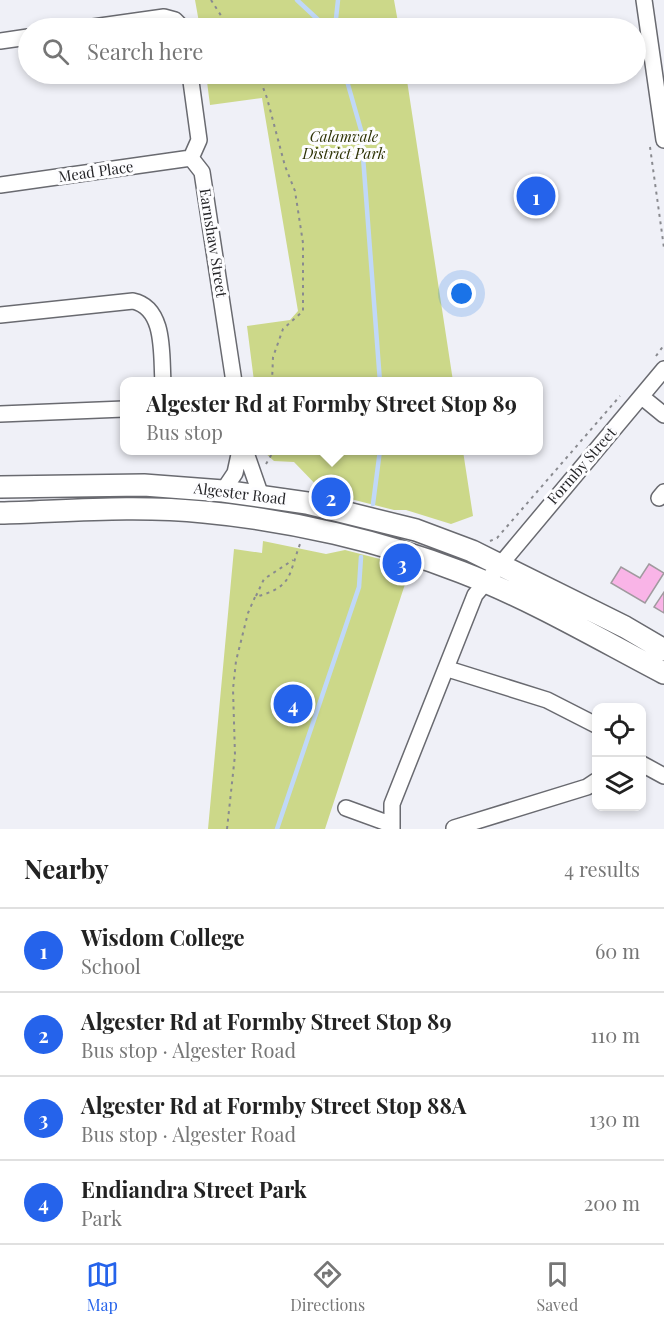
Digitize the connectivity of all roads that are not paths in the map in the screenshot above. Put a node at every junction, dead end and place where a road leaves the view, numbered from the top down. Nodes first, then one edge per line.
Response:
1 (644, 0) edge
2 (18, 38) edge
3 (0, 41) edge
4 (191, 84) edge
5 (664, 140) edge
6 (191, 158) junction
7 (0, 185) edge
8 (0, 315) edge
9 (657, 366) edge
10 (163, 377) edge
11 (233, 377) edge
12 (642, 397) junction
13 (120, 410) edge
14 (0, 414) edge
15 (664, 415) edge
16 (239, 455) edge
17 (247, 455) edge
18 (0, 487) edge
19 (223, 491) junction
20 (261, 496) junction
21 (0, 513) edge
22 (500, 565) junction
23 (485, 582) junction
24 (664, 650) edge
25 (448, 669) junction
26 (664, 673) edge
27 (592, 722) edge
28 (646, 766) edge
29 (664, 776) edge
30 (592, 784) edge
31 (346, 808) dead end
32 (391, 827) edge
33 (454, 828) edge

1 - 5 street
2 - 3 street
4 - 6 street
6 - 7 street, Mead Place
6 - 11 street, Earnshaw Street
8 - 10 street
9 - 12 street, Formby Street
12 - 15 street
12 - 22 street, Formby Street
13 - 14 street
16 - 19 street
17 - 20 street
18 - 19 main road, Algester Road
19 - 20 main road, Algester Road
20 - 22 main road, Algester Road
21 - 23 main road, Algester Road
22 - 23 street, Formby Street
22 - 24 main road, Algester Road
23 - 25 street, Formby Street
23 - 26 main road, Algester Road
25 - 27 street
25 - 32 street, Formby Street
28 - 29 street
30 - 33 street
31 - 32 street

